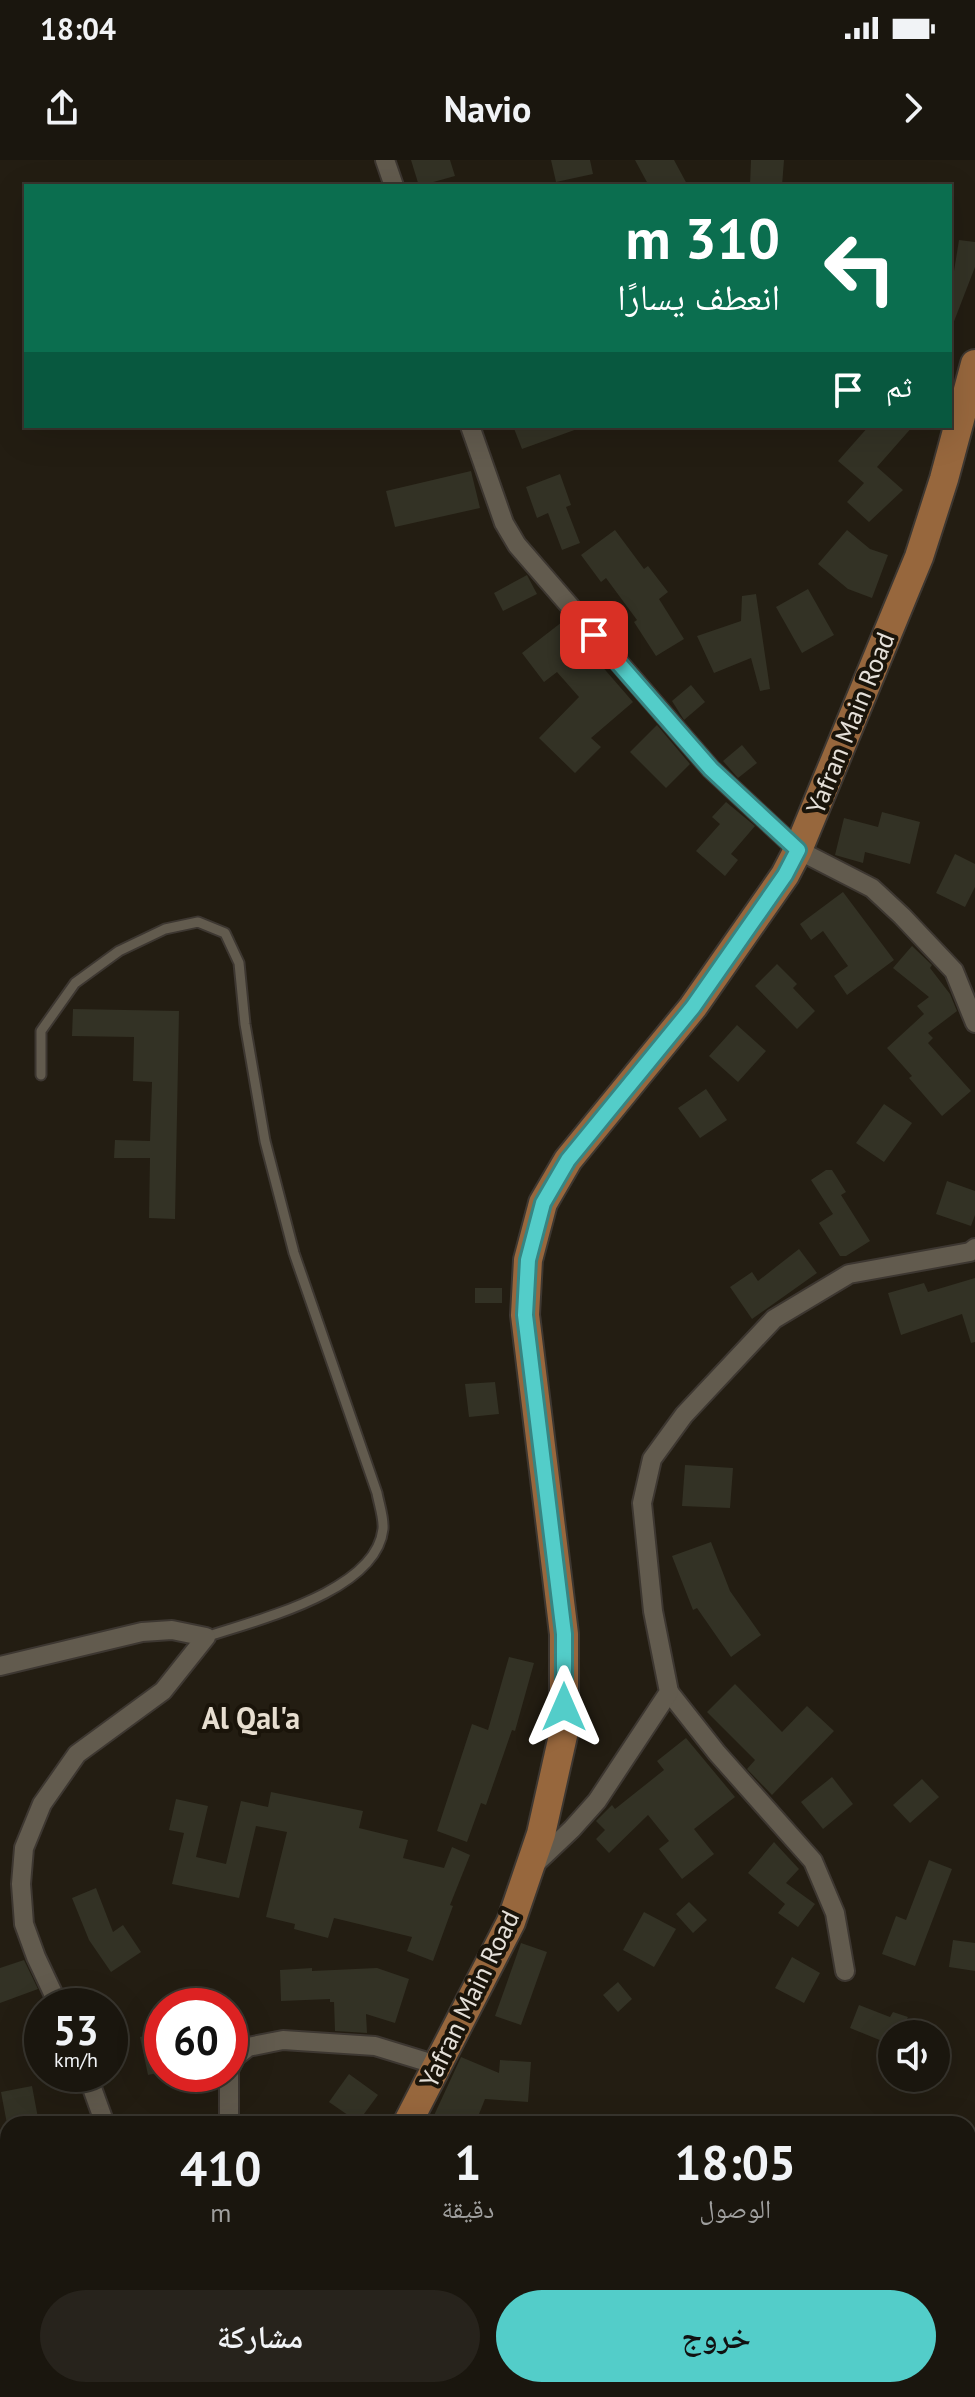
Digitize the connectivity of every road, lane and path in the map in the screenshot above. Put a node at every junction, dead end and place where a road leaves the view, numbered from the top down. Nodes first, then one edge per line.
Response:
1 (385, 160) edge
2 (393, 184) edge
3 (975, 364) edge
4 (471, 428) edge
5 (798, 850) junction
6 (975, 1023) edge
7 (41, 1075) dead end
8 (975, 1248) edge
9 (206, 1637) junction
10 (0, 1666) edge
11 (669, 1692) junction
12 (528, 1870) junction
13 (845, 1971) dead end
14 (51, 1988) edge
15 (248, 2047) edge
16 (437, 2065) junction
17 (93, 2092) edge
18 (229, 2092) edge
19 (102, 2116) edge
20 (229, 2116) edge
21 (411, 2116) edge

1 - 2 street
3 - 5 main road, Yafran Main Road
4 - 5 street
5 - 6 street
5 - 12 main road, Yafran Main Road
7 - 9 lane
8 - 11 street
9 - 10 street
9 - 14 street
11 - 12 street
11 - 13 street
12 - 16 main road, Yafran Main Road
15 - 16 street
16 - 21 main road, Yafran Main Road
17 - 19 street
18 - 20 street

